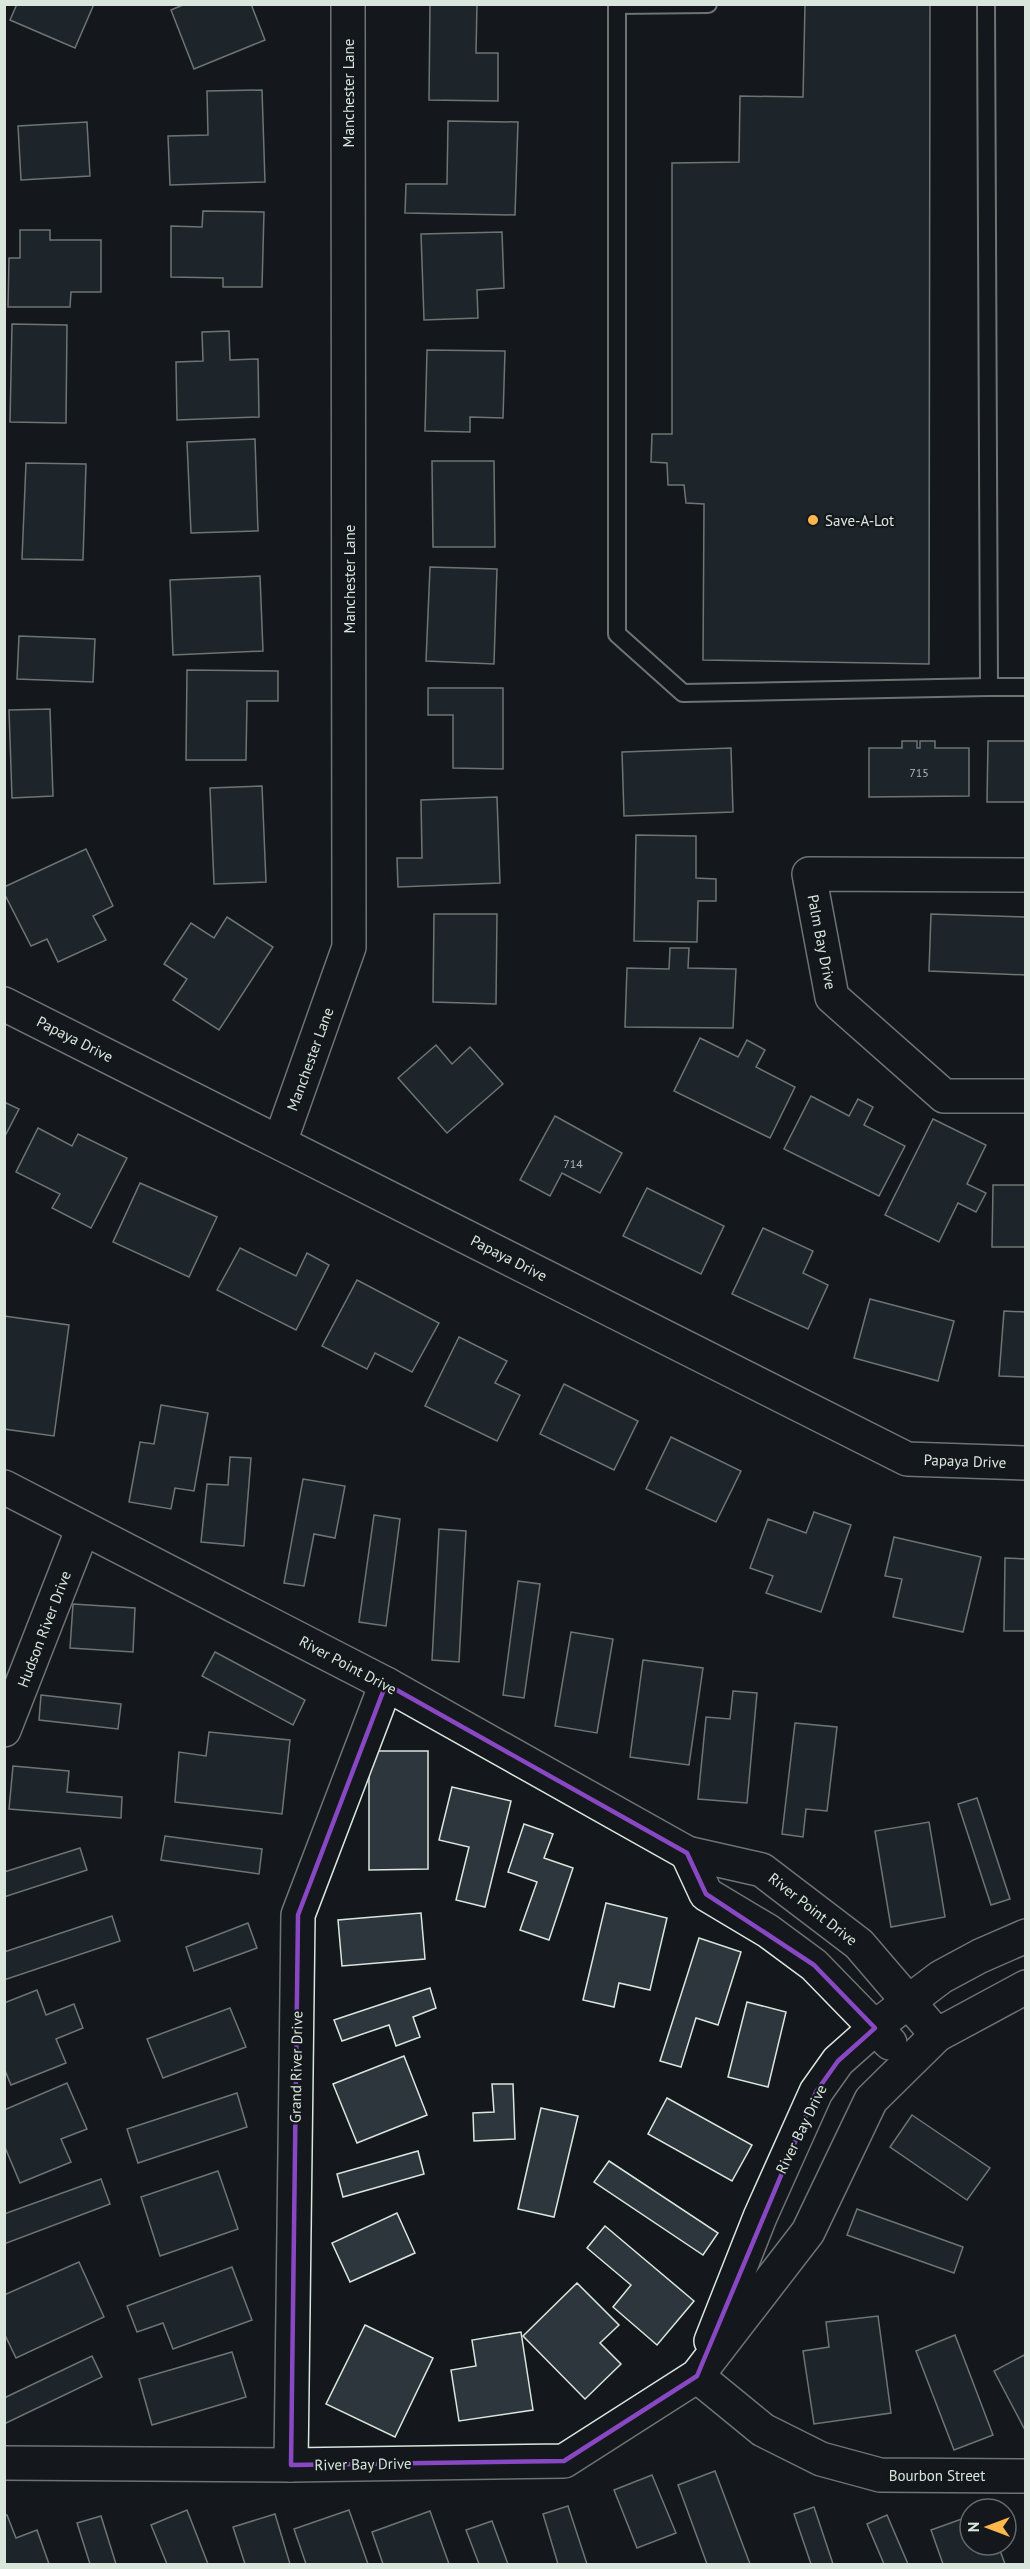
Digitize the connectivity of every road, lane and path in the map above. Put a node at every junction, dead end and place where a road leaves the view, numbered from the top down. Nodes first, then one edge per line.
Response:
1 (348, 4) edge
2 (708, 4) edge
3 (986, 4) edge
4 (617, 5) edge
5 (989, 687) junction
6 (1026, 687) edge
7 (1026, 875) edge
8 (4, 1004) edge
9 (1026, 1096) edge
10 (280, 1142) junction
11 (1026, 1463) edge
12 (4, 1487) edge
13 (83, 1528) junction
14 (386, 1684) junction
15 (4, 1730) edge
16 (687, 1853) junction
17 (1026, 1936) edge
18 (1026, 1987) edge
19 (908, 2002) junction
20 (875, 2028) junction
21 (937, 2035) junction
22 (909, 2062) junction
23 (697, 2376) junction
24 (4, 2463) edge
25 (291, 2465) junction
26 (1026, 2476) edge

1 - 10 street, Manchester Lane
2 - 4 lane
3 - 5 lane
4 - 5 lane
5 - 6 lane
7 - 9 street, Palm Bay Drive
8 - 10 street, Papaya Drive
10 - 11 street, Papaya Drive
12 - 13 street, River Point Drive
13 - 14 street, River Point Drive
13 - 15 street, Hudson River Drive
14 - 16 street, River Point Drive
14 - 25 street, Grand River Drive
16 - 19 street, River Point Drive
16 - 20 street
17 - 19 street, River Bay Drive
18 - 21 street, River Bay Drive
19 - 20 street, River Bay Drive
19 - 21 street, River Point Drive
20 - 22 street
20 - 23 street, River Bay Drive
21 - 22 street, River Bay Drive
22 - 23 street, River Bay Drive
23 - 25 street, River Bay Drive
23 - 26 street, Bourbon Street
24 - 25 street, River Bay Drive

